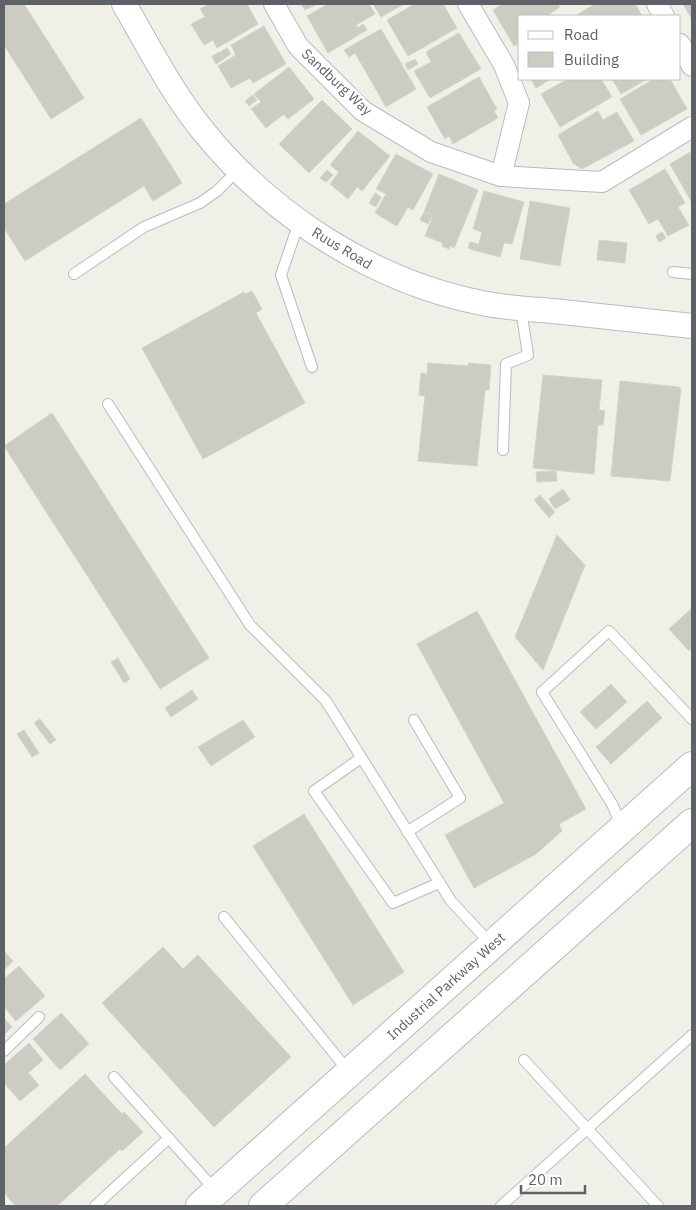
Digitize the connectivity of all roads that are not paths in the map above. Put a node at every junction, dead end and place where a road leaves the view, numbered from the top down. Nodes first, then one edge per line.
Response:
1 (124, 4) edge
2 (274, 4) edge
3 (468, 4) edge
4 (657, 4) edge
5 (663, 15) edge
6 (681, 46) edge
7 (692, 66) edge
8 (692, 127) edge
9 (239, 169) junction
10 (501, 176) junction
11 (300, 222) junction
12 (673, 272) dead end
13 (74, 274) dead end
14 (692, 274) edge
15 (521, 308) junction
16 (692, 326) edge
17 (312, 367) dead end
18 (108, 404) dead end
19 (502, 450) dead end
20 (692, 719) edge
21 (414, 720) dead end
22 (361, 758) junction
23 (692, 766) edge
24 (692, 823) edge
25 (623, 828) junction
26 (407, 832) junction
27 (439, 883) junction
28 (224, 917) dead end
29 (492, 945) junction
30 (39, 1017) dead end
31 (692, 1035) edge
32 (4, 1051) edge
33 (524, 1060) dead end
34 (350, 1072) junction
35 (114, 1078) dead end
36 (588, 1128) junction
37 (169, 1138) junction
38 (208, 1199) edge
39 (95, 1206) edge
40 (263, 1206) edge
41 (501, 1206) edge
42 (658, 1206) edge

1 - 9 street, Ruus Road
2 - 10 street, Sandburg Way
3 - 10 street
4 - 5 street
6 - 7 street
8 - 10 street, Sandburg Way
9 - 11 street, Ruus Road
9 - 13 lane
11 - 15 street, Ruus Road
11 - 17 lane
12 - 14 lane
15 - 16 street, Ruus Road
15 - 19 lane
18 - 22 lane
20 - 25 lane
21 - 26 lane
22 - 26 lane
22 - 27 lane
23 - 25 main road, Industrial Parkway West
24 - 40 main road
25 - 29 main road, Industrial Parkway West
26 - 27 lane
27 - 29 lane
28 - 34 lane
29 - 34 main road, Industrial Parkway West
30 - 32 lane
31 - 36 lane
33 - 36 lane
34 - 38 main road, Industrial Parkway West
35 - 37 lane
36 - 41 lane
36 - 42 lane
37 - 38 lane
37 - 39 lane

